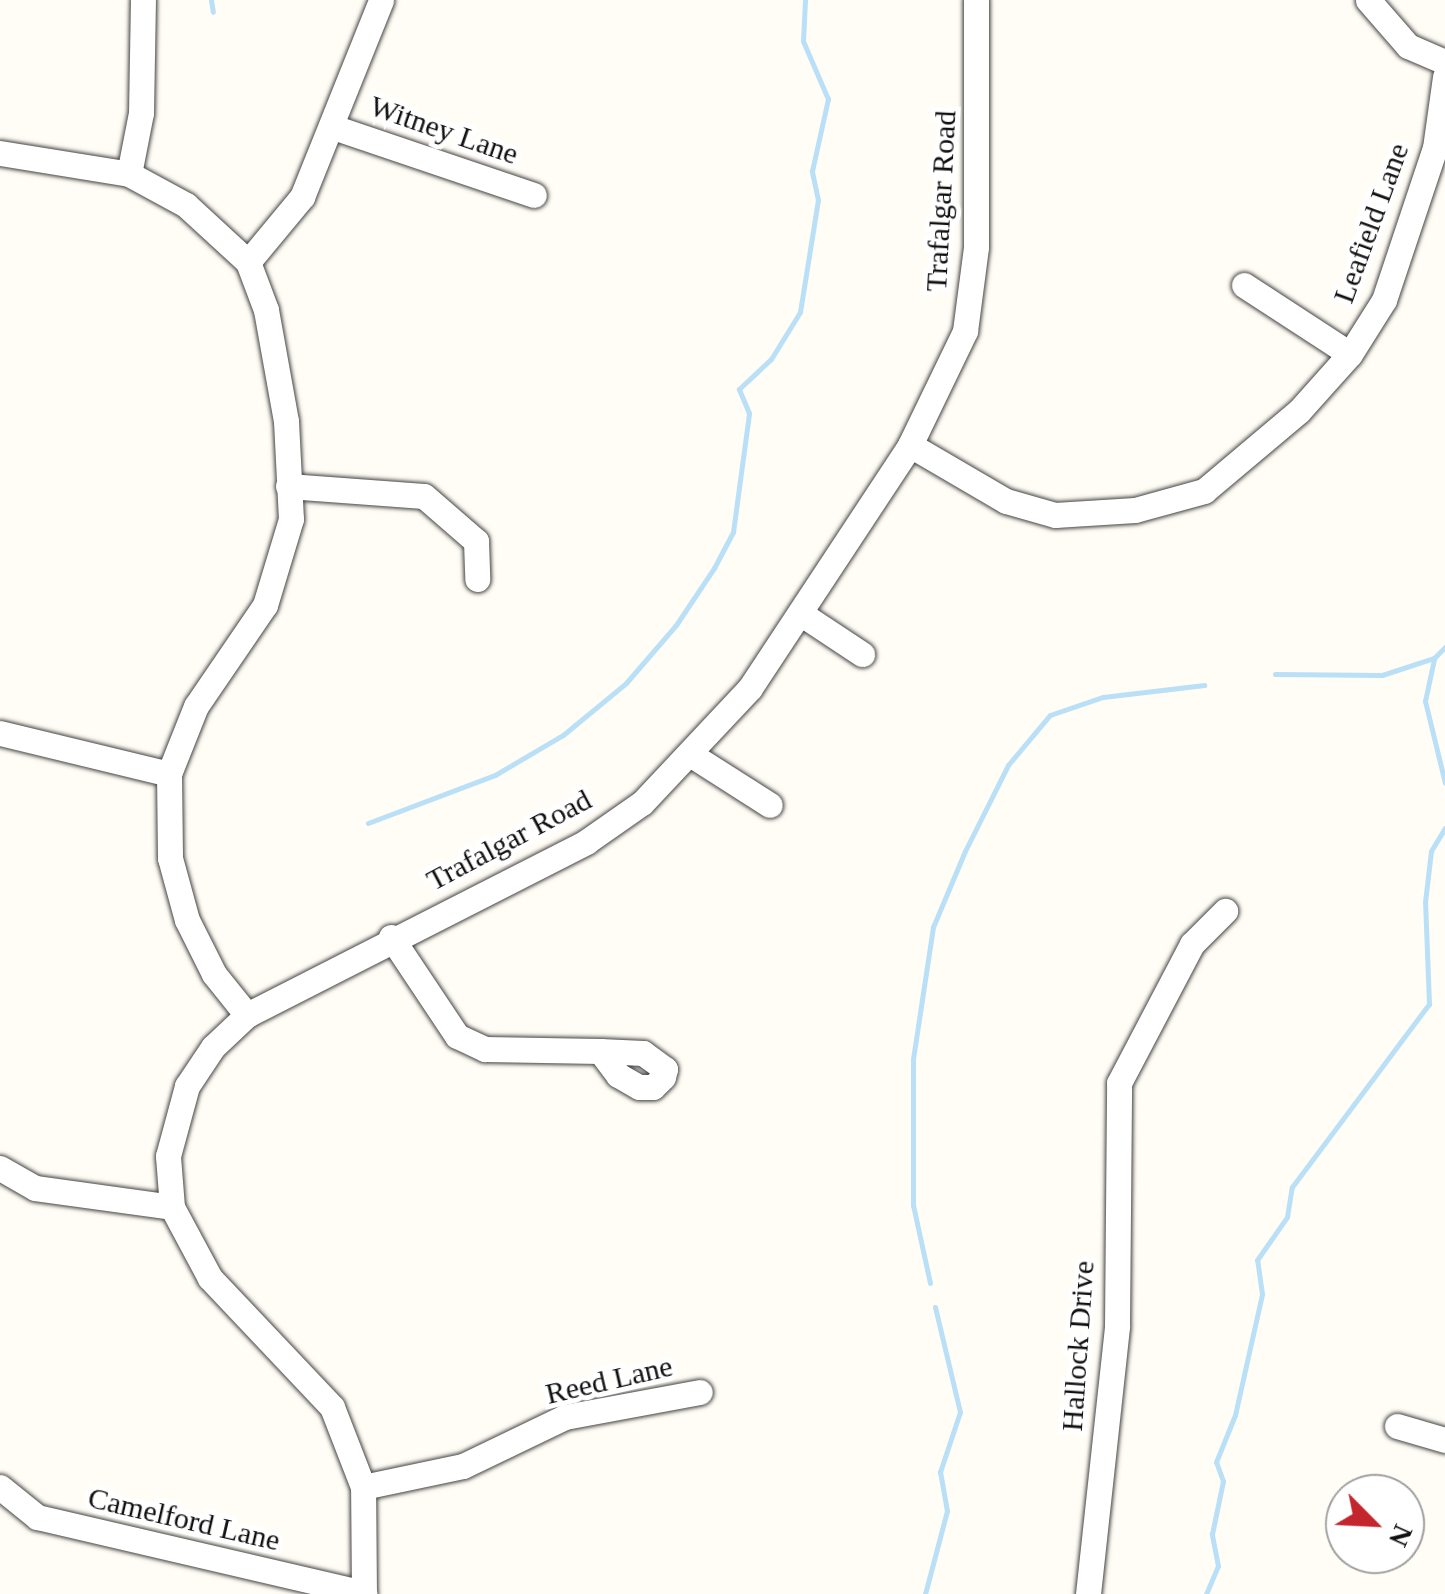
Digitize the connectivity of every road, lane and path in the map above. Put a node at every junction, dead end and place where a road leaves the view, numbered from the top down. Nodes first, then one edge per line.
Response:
1 (143, 0) edge
2 (381, 0) edge
3 (976, 0) edge
4 (1368, 0) edge
5 (1445, 62) edge
6 (1445, 77) edge
7 (333, 127) junction
8 (0, 152) edge
9 (129, 174) junction
10 (534, 195) dead end
11 (248, 262) junction
12 (1244, 286) dead end
13 (1350, 354) junction
14 (910, 445) junction
15 (288, 486) junction
16 (477, 580) dead end
17 (803, 615) junction
18 (862, 654) dead end
19 (0, 733) edge
20 (693, 756) junction
21 (169, 774) junction
22 (770, 805) dead end
23 (1225, 911) dead end
24 (391, 938) junction
25 (247, 1015) junction
26 (600, 1051) dead end
27 (0, 1168) edge
28 (172, 1206) junction
29 (700, 1392) dead end
30 (1397, 1426) dead end
31 (1445, 1440) edge
32 (363, 1487) junction
33 (1, 1490) edge
34 (364, 1593) edge
35 (1088, 1594) edge

1 - 9 street
2 - 7 street
3 - 14 street, Trafalgar Road
4 - 5 street
6 - 13 street, Leafield Lane
7 - 10 street, Witney Lane
7 - 11 street
8 - 9 street
9 - 11 street
11 - 15 street
12 - 13 street
13 - 14 street, Leafield Lane
14 - 17 street, Trafalgar Road
15 - 16 street
15 - 21 street
17 - 18 street
17 - 20 street, Trafalgar Road
19 - 21 street
20 - 22 street
20 - 24 street, Trafalgar Road
21 - 25 street
23 - 35 street, Hallock Drive
24 - 25 street, Trafalgar Road
24 - 26 street
25 - 28 street, Trafalgar Road
27 - 28 street
28 - 32 street, Trafalgar Road
29 - 32 street, Reed Lane
30 - 31 street
32 - 34 street, Trafalgar Road
33 - 34 street, Camelford Lane

